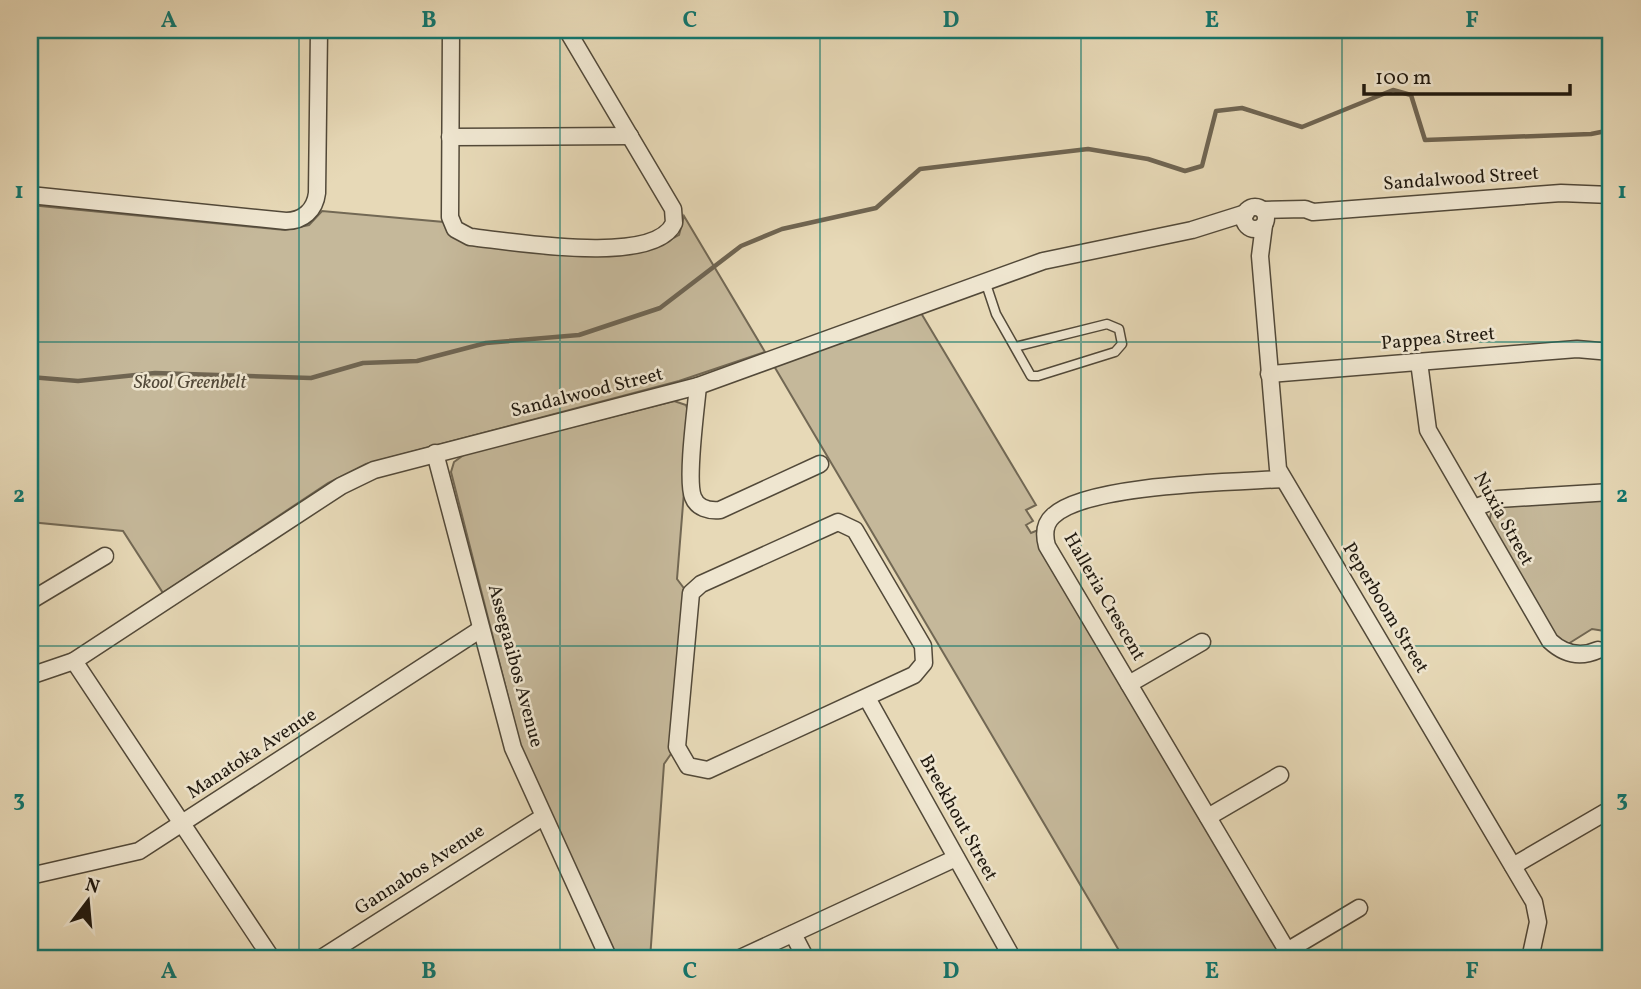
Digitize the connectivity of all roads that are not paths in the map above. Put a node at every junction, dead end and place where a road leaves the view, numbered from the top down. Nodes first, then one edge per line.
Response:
1 (319, 30) edge
2 (451, 30) edge
3 (567, 30) edge
4 (630, 136) junction
5 (450, 137) junction
6 (30, 195) edge
7 (1611, 195) edge
8 (1256, 220) junction
9 (985, 281) junction
10 (1015, 346) junction
11 (1611, 352) edge
12 (1419, 362) junction
13 (1269, 374) junction
14 (698, 386) junction
15 (435, 453) junction
16 (821, 464) dead end
17 (1283, 479) junction
18 (1611, 492) edge
19 (1474, 508) junction
20 (105, 556) dead end
21 (30, 601) edge
22 (481, 629) junction
23 (1202, 642) dead end
24 (1598, 650) dead end
25 (74, 661) junction
26 (30, 676) edge
27 (1129, 684) junction
28 (867, 698) junction
29 (1280, 775) dead end
30 (1611, 809) edge
31 (543, 817) junction
32 (1208, 817) junction
33 (183, 824) junction
34 (956, 858) junction
35 (1513, 866) junction
36 (30, 876) edge
37 (1359, 908) dead end
38 (793, 934) junction
39 (1290, 955) edge
40 (272, 959) edge
41 (320, 959) edge
42 (609, 959) edge
43 (738, 959) edge
44 (806, 959) edge
45 (1013, 959) edge
46 (1530, 959) edge

1 - 6 street
2 - 5 street
3 - 4 street
4 - 5 street
4 - 5 street
7 - 8 street, Sandalwood Street
8 - 9 street, Sandalwood Street
8 - 13 street, Peperboom Street
9 - 10 lane
9 - 14 street, Sandalwood Street
10 - 10 lane
11 - 12 street, Pappea Street
12 - 13 street, Pappea Street
12 - 19 street, Nuxia Street
13 - 17 street, Peperboom Street
14 - 15 street, Sandalwood Street
14 - 16 street
15 - 22 street, Assegaaibos Avenue
15 - 25 street, Sandalwood Street
17 - 27 street, Halleria Crescent
17 - 35 street, Peperboom Street
18 - 19 street
19 - 24 street, Nuxia Street
20 - 21 street
22 - 31 street, Assegaaibos Avenue
22 - 33 street, Manatoka Avenue
23 - 27 street, Halleria Crescent
25 - 26 street, Sandalwood Street
25 - 33 street
27 - 32 street, Halleria Crescent
28 - 28 street
28 - 34 street, Breekhout Street
29 - 32 street
30 - 35 street
31 - 41 street, Gannabos Avenue
31 - 42 street, Assegaaibos Avenue
32 - 39 street, Halleria Crescent
33 - 36 street, Manatoka Avenue
33 - 40 street
34 - 38 street
34 - 45 street, Breekhout Street
35 - 46 street, Peperboom Street
37 - 39 street, Halleria Crescent
38 - 43 street
38 - 44 street

